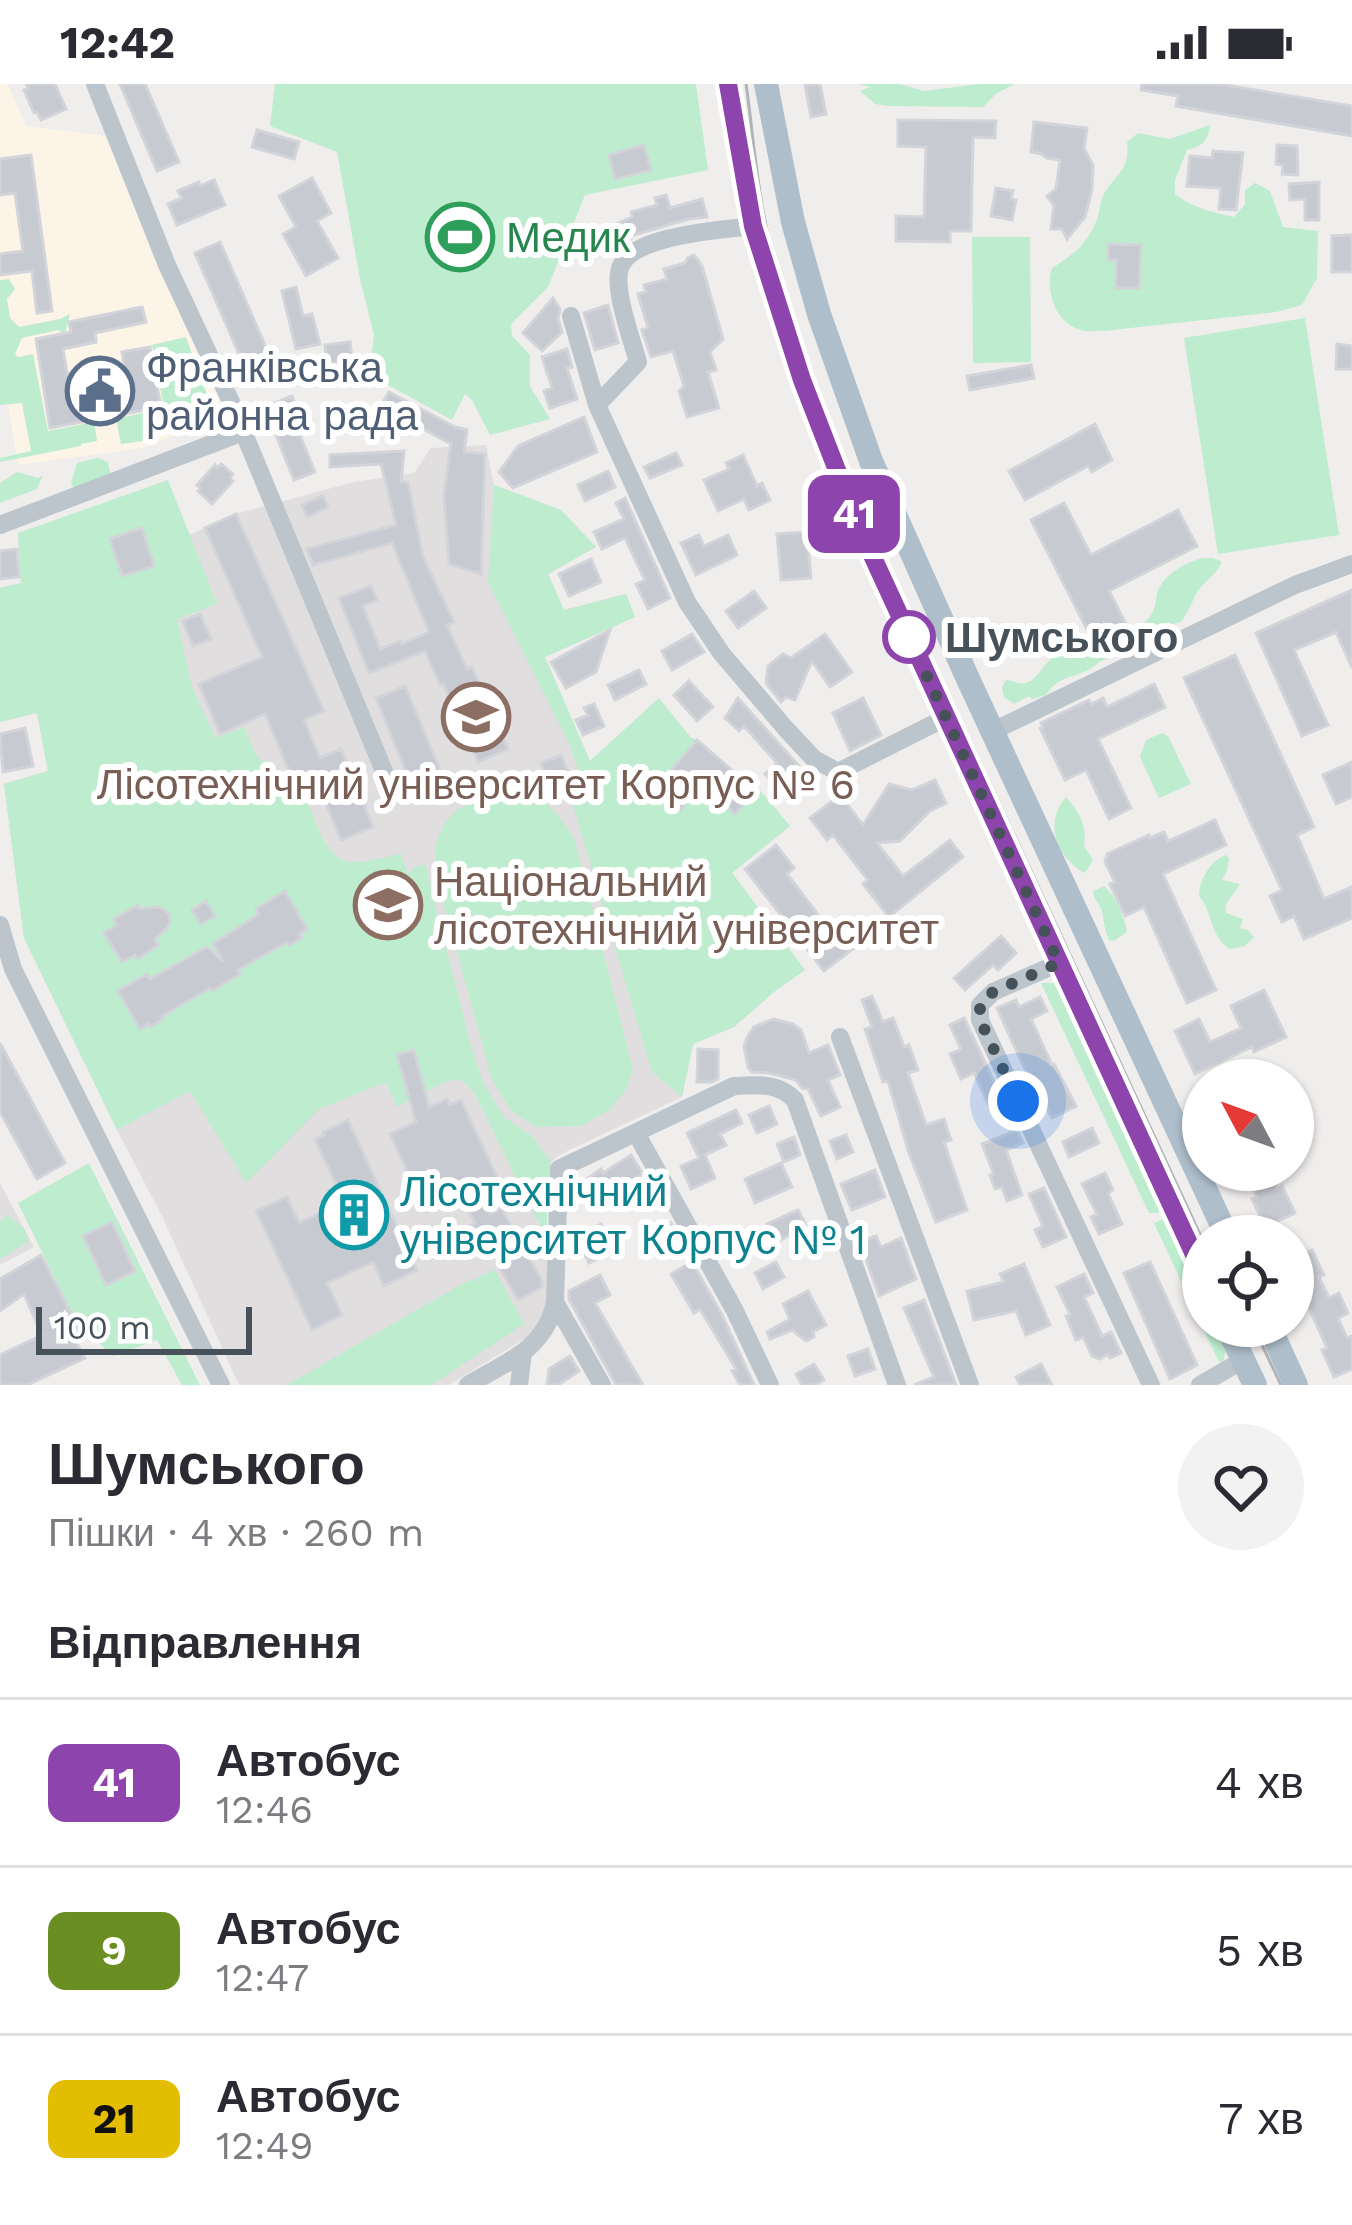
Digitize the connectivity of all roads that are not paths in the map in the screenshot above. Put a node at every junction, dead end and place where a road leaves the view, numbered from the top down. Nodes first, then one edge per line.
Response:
1 (95, 84) edge
2 (728, 84) edge
3 (766, 84) edge
4 (753, 226) junction
5 (571, 316) dead end
6 (598, 405) junction
7 (243, 432) junction
8 (0, 525) edge
9 (1352, 564) edge
10 (945, 718) junction
11 (993, 731) junction
12 (392, 788) dead end
13 (0, 925) edge
14 (1059, 963) junction
15 (1125, 1016) junction
16 (1090, 1032) junction
17 (840, 1037) dead end
18 (636, 1133) junction
19 (1217, 1215) edge
20 (1182, 1229) edge
21 (555, 1302) junction
22 (1238, 1347) edge
23 (1279, 1347) edge
24 (523, 1352) junction
25 (1244, 1360) junction
26 (220, 1385) edge
27 (467, 1385) edge
28 (519, 1385) edge
29 (602, 1385) edge
30 (770, 1385) edge
31 (897, 1385) edge
32 (970, 1385) edge
33 (1150, 1385) edge
34 (1200, 1385) edge
35 (1255, 1385) edge
36 (1296, 1385) edge

1 - 7 street
2 - 4 main road
3 - 11 main road
4 - 6 street
4 - 10 main road
5 - 6 street
6 - 10 street
7 - 8 street
7 - 12 street
9 - 11 street
10 - 14 main road
11 - 15 main road
13 - 26 street
14 - 16 main road
14 - 33 street
15 - 16 main road
15 - 19 main road
16 - 20 main road
17 - 32 street
18 - 21 street
18 - 30 street
18 - 31 street
21 - 24 street
21 - 29 street
22 - 25 main road
23 - 36 main road
24 - 27 street
24 - 28 street
25 - 34 street
25 - 35 main road

